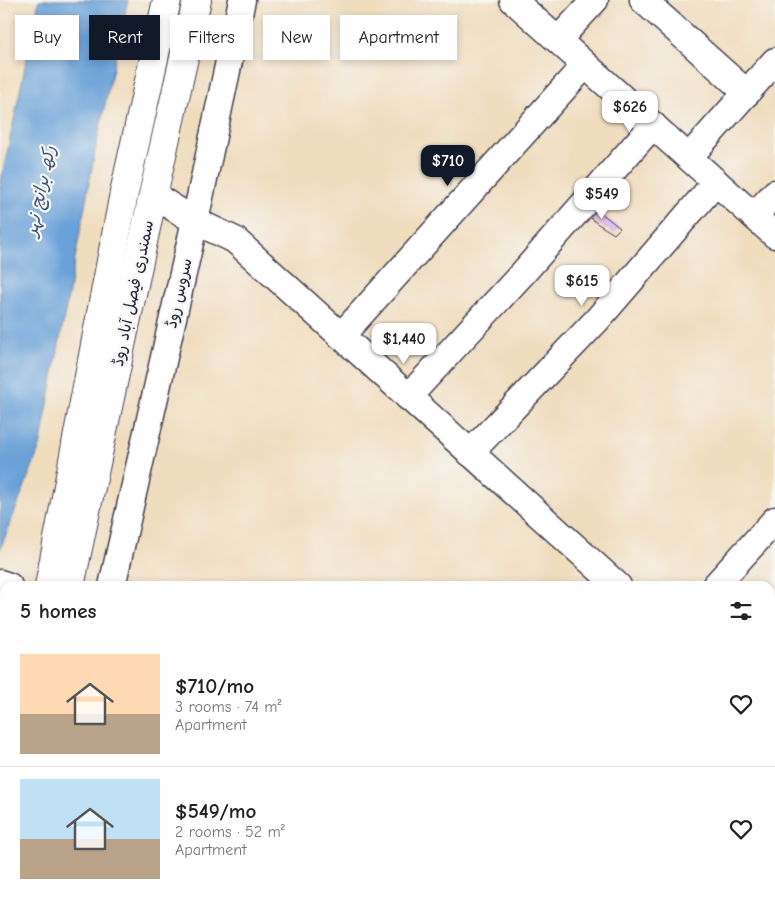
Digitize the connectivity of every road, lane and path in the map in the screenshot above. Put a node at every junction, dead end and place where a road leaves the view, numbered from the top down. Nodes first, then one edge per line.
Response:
1 (168, 0) edge
2 (197, 0) edge
3 (242, 0) edge
4 (513, 0) edge
5 (595, 0) edge
6 (643, 0) edge
7 (558, 40) junction
8 (775, 61) edge
9 (585, 65) junction
10 (747, 93) junction
11 (653, 125) junction
12 (689, 158) junction
13 (716, 182) junction
14 (775, 193) edge
15 (154, 195) junction
16 (754, 216) junction
17 (195, 221) junction
18 (775, 235) edge
19 (341, 336) junction
20 (408, 396) junction
21 (470, 453) junction
22 (775, 520) edge
23 (50, 581) edge
24 (71, 581) edge
25 (113, 581) edge
26 (602, 581) edge
27 (720, 581) edge

1 - 23 highway, سمندری فیصل آباد روڈ
2 - 15 highway, سمندری فیصل آباد روڈ
3 - 17 street, سروس روڈ
4 - 7 street
5 - 7 street
6 - 10 street
7 - 9 street
8 - 10 street
9 - 11 street
9 - 19 street
10 - 12 street
11 - 12 street
11 - 20 street
12 - 13 street
13 - 16 street
13 - 21 street
14 - 16 street
15 - 17 street
15 - 24 highway, سمندری فیصل آباد روڈ
16 - 18 street
17 - 19 street
17 - 25 street, سروس روڈ
19 - 20 street
20 - 21 street
21 - 26 street
22 - 27 street

